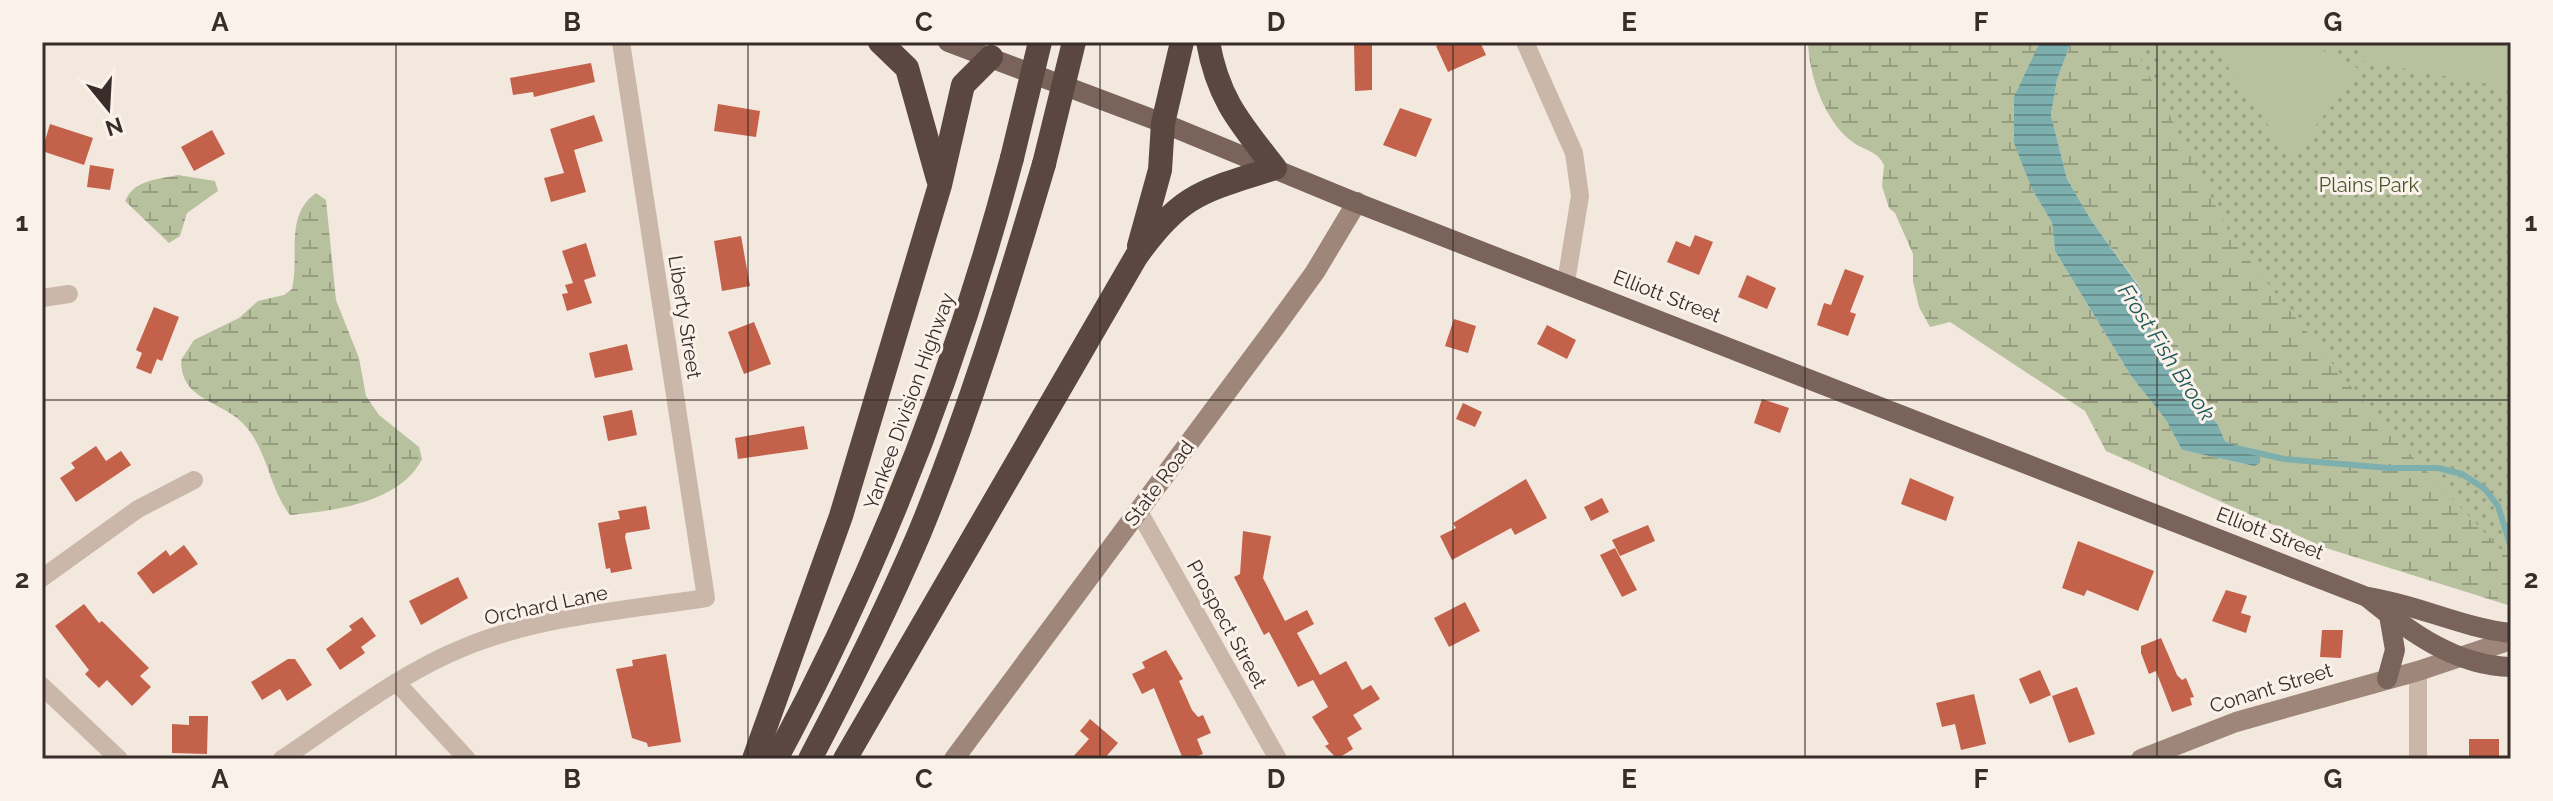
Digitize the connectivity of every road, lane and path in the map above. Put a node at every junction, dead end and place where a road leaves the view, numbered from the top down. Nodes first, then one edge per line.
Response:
1 (621, 42) edge
2 (880, 42) edge
3 (949, 42) edge
4 (1040, 42) edge
5 (1074, 42) edge
6 (1182, 42) edge
7 (1208, 42) edge
8 (1525, 42) edge
9 (991, 57) junction
10 (1163, 123) junction
11 (1275, 168) junction
12 (940, 185) junction
13 (1357, 202) junction
14 (1136, 257) junction
15 (1566, 282) junction
16 (69, 294) dead end
17 (42, 298) edge
18 (194, 480) dead end
19 (1138, 510) junction
20 (42, 578) edge
21 (2367, 597) junction
22 (706, 598) joint
23 (2389, 615) junction
24 (2511, 633) edge
25 (2511, 640) edge
26 (2459, 658) junction
27 (2509, 667) edge
28 (2418, 671) junction
29 (2387, 679) junction
30 (397, 683) junction
31 (42, 686) edge
32 (119, 759) edge
33 (282, 759) edge
34 (467, 759) edge
35 (754, 759) edge
36 (776, 759) edge
37 (810, 759) edge
38 (845, 759) edge
39 (954, 759) edge
40 (1278, 759) edge
41 (2141, 759) edge
42 (2418, 759) edge

1 - 22 street, Liberty Street
2 - 12 highway
3 - 9 main road, Elliott Street
4 - 36 highway, Yankee Division Highway, bridge
5 - 37 highway, bridge
6 - 10 highway
7 - 11 highway
8 - 15 street
9 - 10 main road, Elliott Street
9 - 12 highway
10 - 11 main road, Elliott Street
10 - 14 highway
11 - 13 main road, Elliott Street
11 - 14 highway
12 - 35 highway
13 - 15 main road, Elliott Street
13 - 19 main road, State Road
14 - 38 highway
15 - 21 main road, Elliott Street
16 - 17 street
18 - 20 street
19 - 39 main road, State Road
19 - 40 street, Prospect Street
21 - 23 main road, Elliott Street
21 - 24 main road, Elliott Street
22 - 30 street, Orchard Lane
23 - 26 main road, Elliott Street
23 - 29 main road
25 - 26 main road, Conant Street
26 - 27 main road, Elliott Street
26 - 28 main road, Conant Street
27 - 28 main road, Conant Street
28 - 29 main road, Conant Street
28 - 42 street
29 - 41 main road, Conant Street
30 - 33 street, Orchard Lane
30 - 34 street
31 - 32 street

